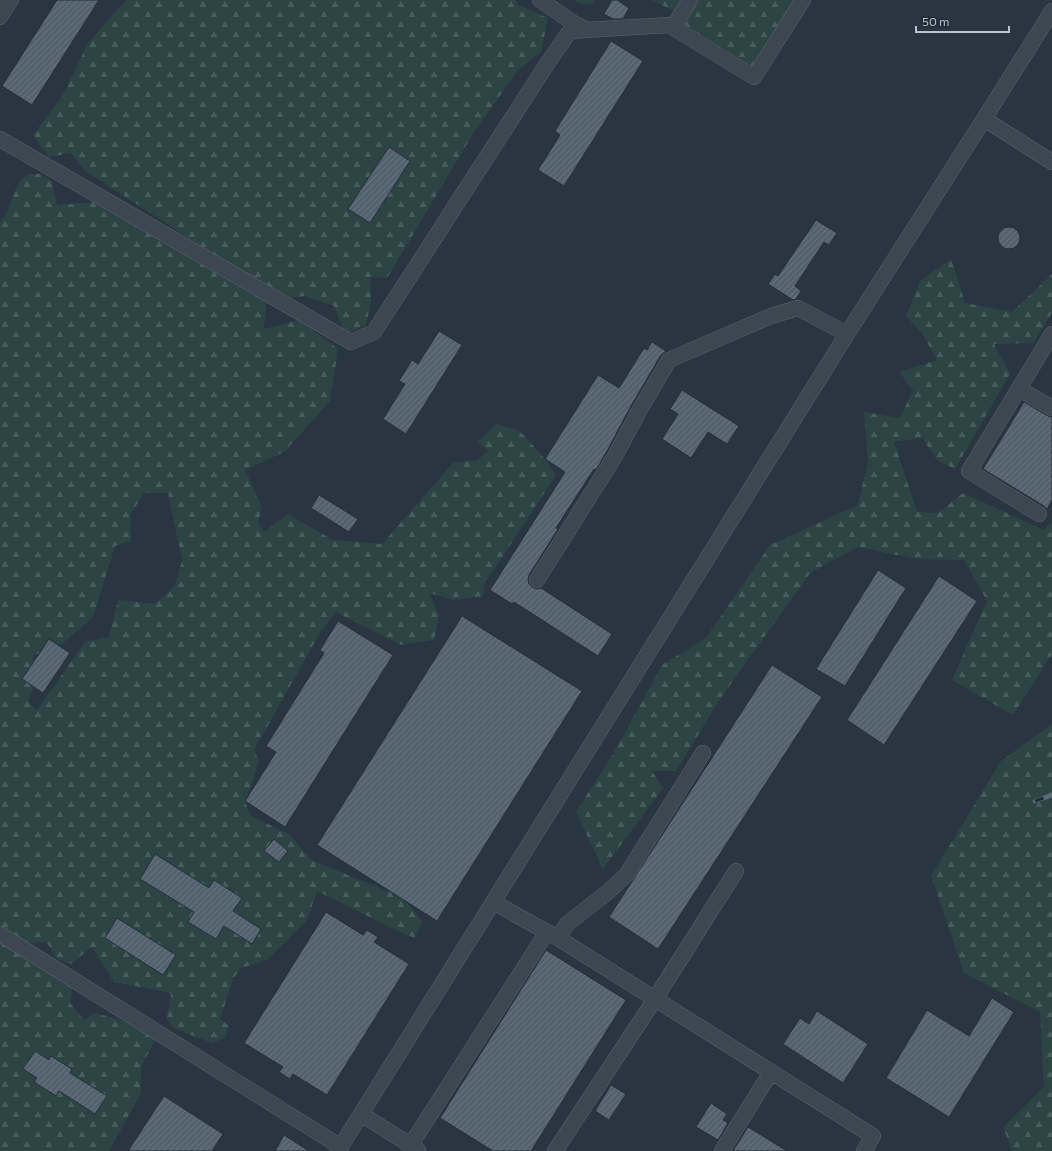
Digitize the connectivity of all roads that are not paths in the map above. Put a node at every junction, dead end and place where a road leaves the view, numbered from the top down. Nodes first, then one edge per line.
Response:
1 (11, 0) edge
2 (540, 0) edge
3 (690, 0) edge
4 (803, 0) edge
5 (1052, 11) edge
6 (0, 17) edge
7 (673, 27) junction
8 (589, 30) junction
9 (984, 119) junction
10 (0, 138) edge
11 (1052, 162) edge
12 (847, 334) junction
13 (1052, 334) edge
14 (1019, 389) junction
15 (1052, 408) edge
16 (1038, 514) dead end
17 (537, 580) dead end
18 (703, 753) dead end
19 (736, 871) dead end
20 (494, 902) junction
21 (0, 934) edge
22 (553, 935) junction
23 (655, 999) junction
24 (771, 1072) junction
25 (361, 1114) junction
26 (406, 1147) edge
27 (340, 1149) edge
28 (555, 1151) edge
29 (722, 1151) edge
30 (864, 1151) edge

1 - 6 lane
2 - 8 lane
3 - 7 lane
4 - 7 lane
5 - 9 lane
7 - 8 lane
8 - 10 lane
9 - 11 lane
9 - 12 lane
12 - 17 lane
12 - 20 lane
13 - 14 lane
14 - 15 lane
14 - 16 lane
18 - 22 lane
19 - 23 lane
20 - 22 lane
20 - 25 lane
21 - 27 lane
22 - 23 lane
22 - 26 lane
23 - 24 lane
23 - 28 lane
24 - 29 lane
24 - 30 lane
25 - 26 lane
25 - 27 lane

